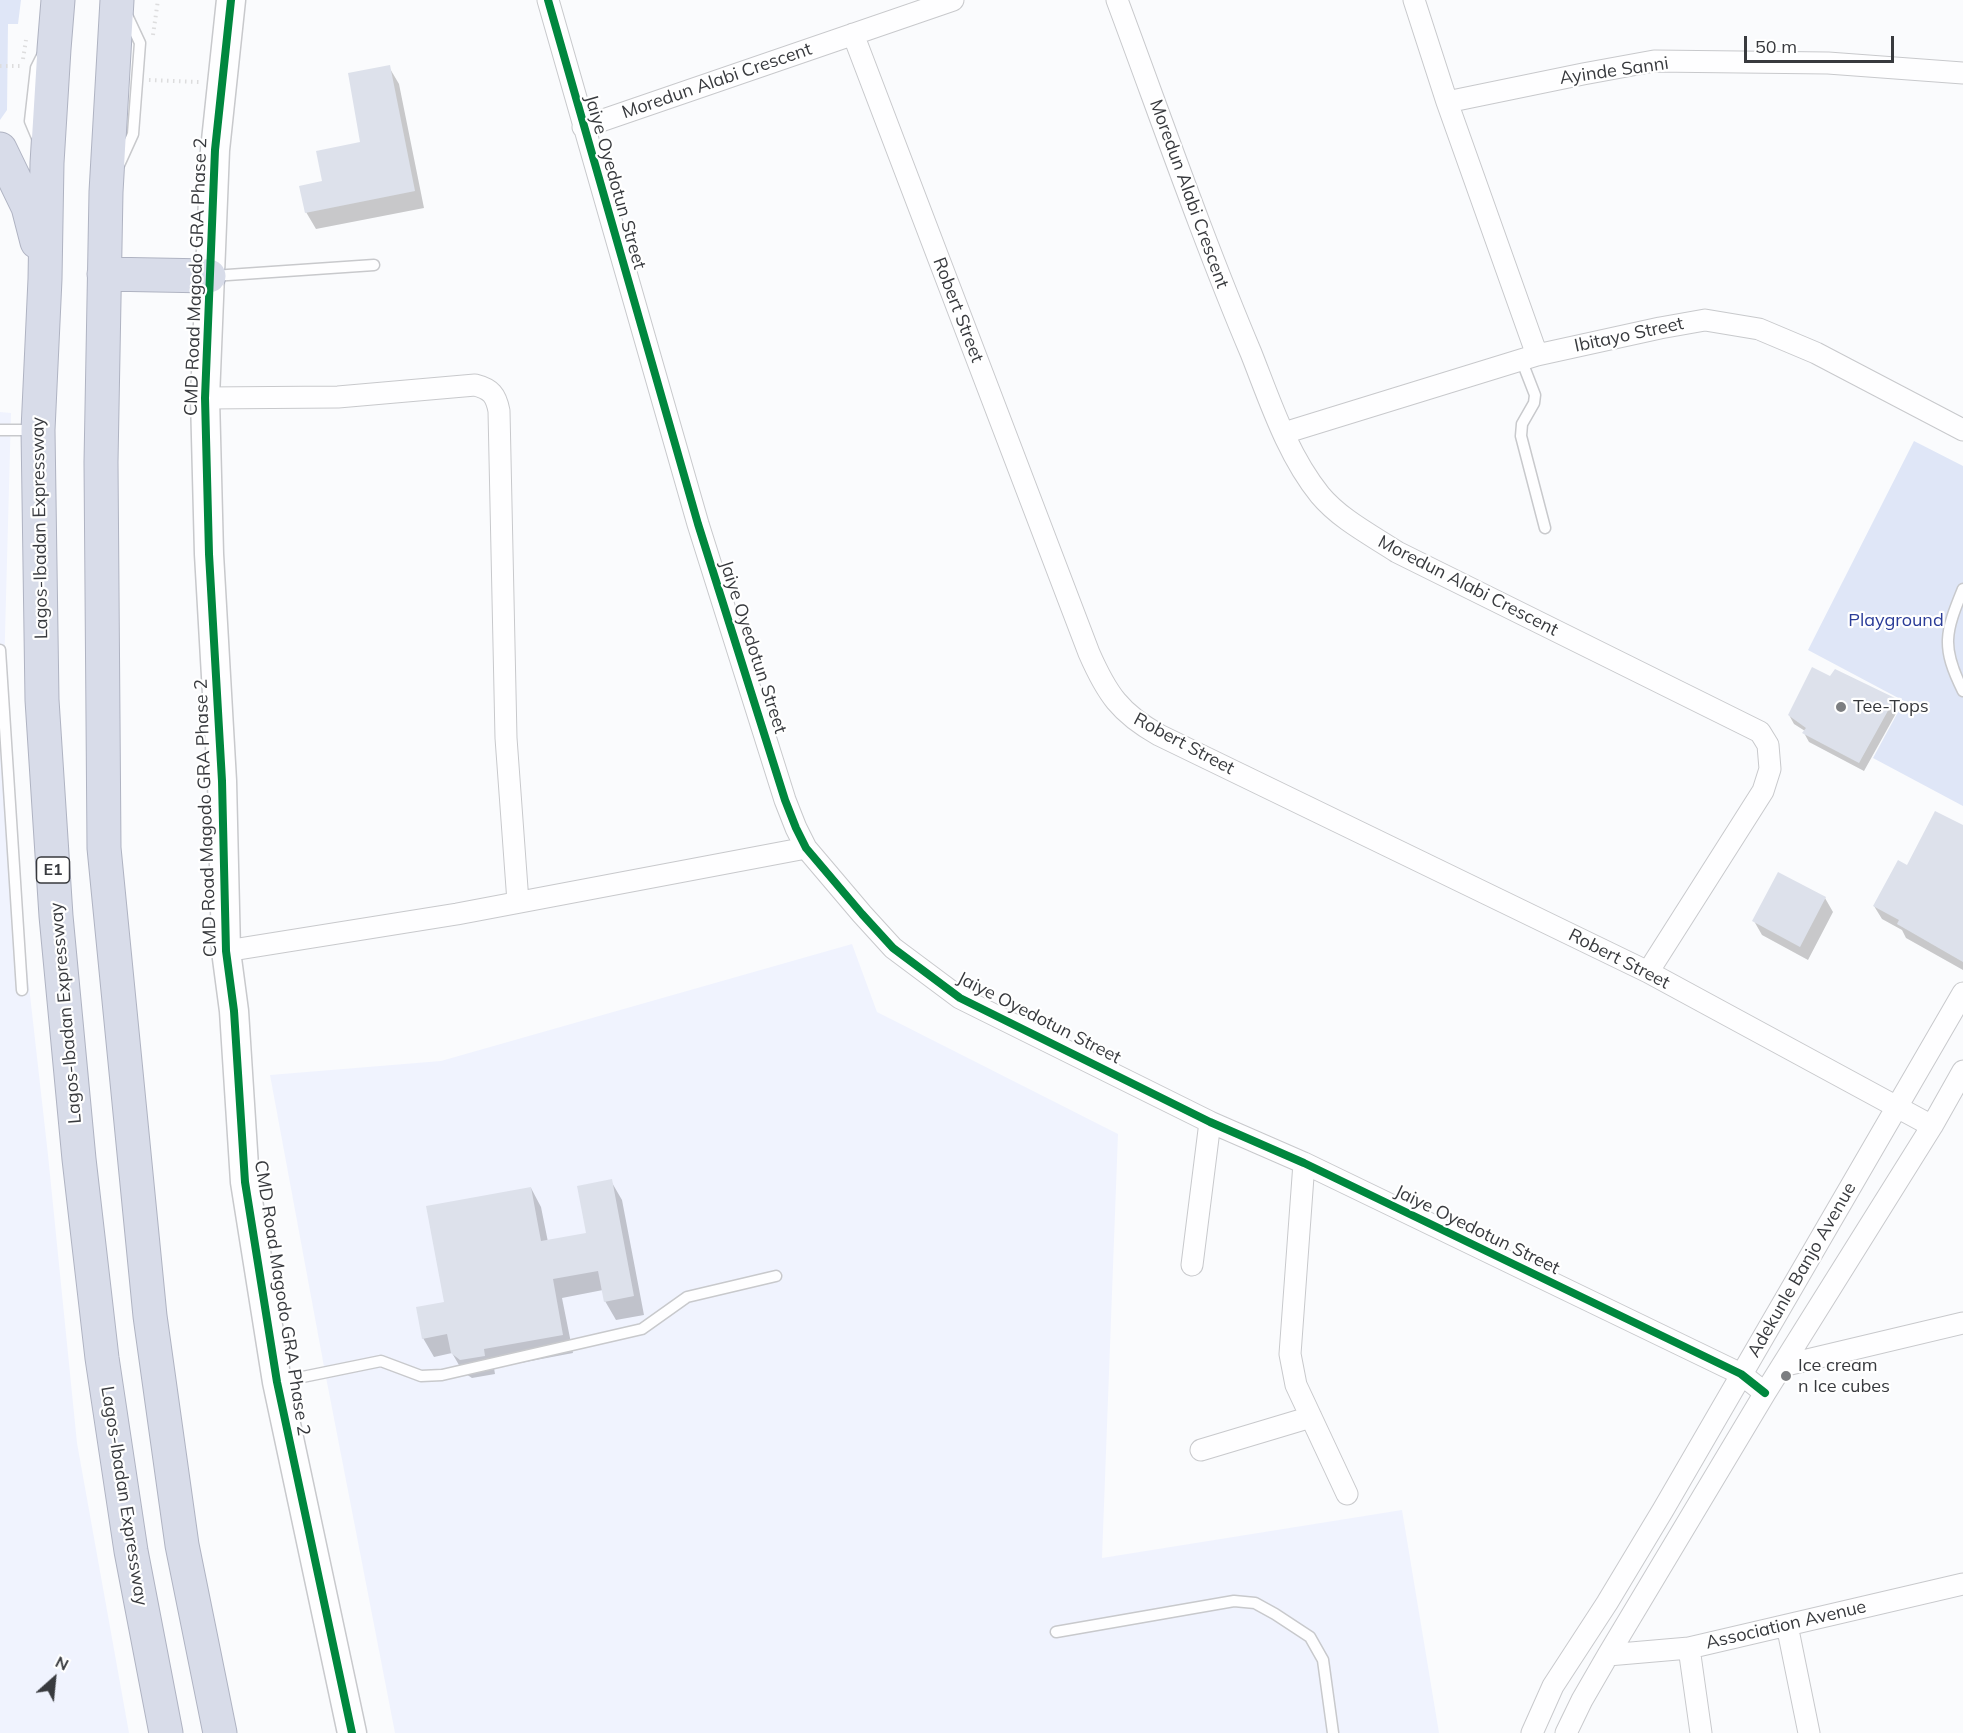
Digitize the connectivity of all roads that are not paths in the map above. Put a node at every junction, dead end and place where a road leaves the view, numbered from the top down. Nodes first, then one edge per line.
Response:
1 (118, 0) edge
2 (231, 0) edge
3 (548, 0) edge
4 (953, 0) edge
5 (1117, 0) edge
6 (1414, 0) edge
7 (47, 22) edge
8 (853, 34) junction
9 (1963, 73) edge
10 (1447, 102) junction
11 (583, 127) junction
12 (4, 168) edge
13 (374, 265) dead end
14 (104, 274) junction
15 (209, 276) junction
16 (45, 279) junction
17 (1529, 357) junction
18 (205, 398) junction
19 (1963, 429) edge
20 (0, 430) edge
21 (38, 430) junction
22 (1284, 433) junction
23 (1545, 528) dead end
24 (1963, 589) edge
25 (0, 650) edge
26 (1963, 691) edge
27 (806, 848) junction
28 (518, 902) junction
29 (226, 951) junction
30 (1648, 972) junction
31 (22, 990) dead end
32 (1963, 993) edge
33 (1963, 1071) edge
34 (1896, 1107) junction
35 (1210, 1122) junction
36 (1932, 1126) junction
37 (1304, 1163) junction
38 (1192, 1265) dead end
39 (776, 1276) dead end
40 (1963, 1323) edge
41 (1782, 1366) junction
42 (1741, 1374) junction
43 (277, 1382) junction
44 (1765, 1393) junction
45 (1311, 1416) junction
46 (1201, 1450) dead end
47 (1347, 1494) dead end
48 (1963, 1584) edge
49 (1787, 1625) junction
50 (1056, 1632) dead end
51 (1689, 1648) junction
52 (1608, 1655) junction
53 (166, 1733) edge
54 (220, 1733) edge
55 (352, 1733) edge
56 (1333, 1733) edge
57 (1532, 1733) edge
58 (1566, 1733) edge
59 (1701, 1733) edge
60 (1809, 1733) edge

1 - 14 highway
2 - 15 street, CMD Road Magodo GRA Phase 2
3 - 11 street, Jaiye Oyedotun Street
4 - 8 street, Moredun Alabi Crescent
5 - 22 street, Moredun Alabi Crescent
6 - 10 street
7 - 16 highway, Lagos-Ibadan Expressway / E1
8 - 11 street, Moredun Alabi Crescent
8 - 30 street, Robert Street
9 - 10 street, Ayinde Sanni
10 - 17 street
11 - 27 street, Jaiye Oyedotun Street
12 - 16 highway
13 - 15 lane
14 - 15 highway
14 - 54 highway
15 - 18 street, CMD Road Magodo GRA Phase 2
16 - 21 highway, Lagos-Ibadan Expressway / E1
17 - 19 street, Ibitayo Street
17 - 22 street, Ibitayo Street
17 - 23 lane
18 - 28 street
18 - 29 street, CMD Road Magodo GRA Phase 2
20 - 21 lane
21 - 53 highway, Lagos-Ibadan Expressway / E1
22 - 30 street, Moredun Alabi Crescent
24 - 26 lane
25 - 31 lane
27 - 28 street
27 - 35 street, Jaiye Oyedotun Street
28 - 29 street
29 - 43 street, CMD Road Magodo GRA Phase 2
30 - 34 street, Robert Street
32 - 34 street, Adekunle Banjo Avenue
33 - 36 street, Adekunle Banjo Avenue
34 - 36 street, Robert Street
34 - 42 street, Adekunle Banjo Avenue
35 - 37 street, Jaiye Oyedotun Street
35 - 38 street
36 - 41 street, Adekunle Banjo Avenue
37 - 42 street, Jaiye Oyedotun Street
37 - 45 street
39 - 43 lane
40 - 41 street
41 - 44 street, Adekunle Banjo Avenue
42 - 44 street, Jaiye Oyedotun Street
42 - 57 street, Adekunle Banjo Avenue
43 - 55 street, CMD Road Magodo GRA Phase 2
44 - 52 street, Adekunle Banjo Avenue
45 - 46 street
45 - 47 street
48 - 49 street, Association Avenue
49 - 51 street, Association Avenue
49 - 60 street
50 - 56 lane
51 - 52 street, Association Avenue
51 - 59 street
52 - 58 street, Adekunle Banjo Avenue

